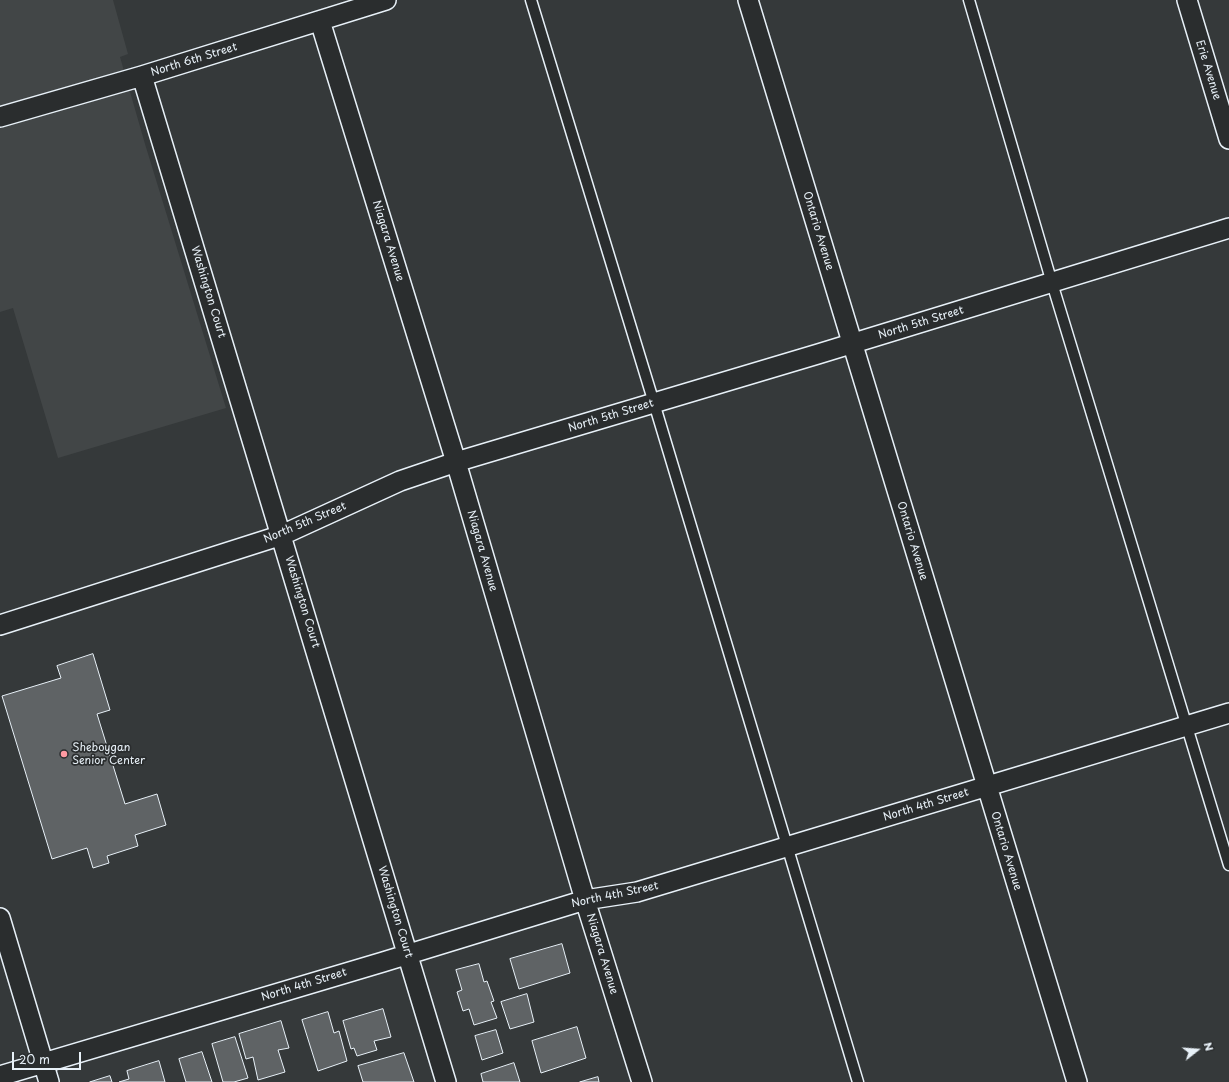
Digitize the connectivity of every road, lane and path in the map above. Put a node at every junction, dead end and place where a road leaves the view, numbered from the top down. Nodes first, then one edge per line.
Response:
1 (386, 0) edge
2 (530, 0) edge
3 (748, 0) edge
4 (969, 0) edge
5 (1187, 0) edge
6 (320, 21) junction
7 (142, 76) junction
8 (0, 117) edge
9 (1229, 139) edge
10 (1229, 228) edge
11 (1052, 284) junction
12 (852, 344) junction
13 (654, 403) junction
14 (456, 462) junction
15 (282, 536) junction
16 (0, 625) edge
17 (1229, 713) edge
18 (1187, 726) junction
19 (986, 787) junction
20 (788, 847) junction
21 (1229, 865) edge
22 (585, 900) junction
23 (0, 918) edge
24 (408, 954) junction
25 (44, 1063) junction
26 (0, 1076) edge
27 (49, 1082) edge
28 (446, 1082) edge
29 (642, 1082) edge
30 (858, 1082) edge
31 (1077, 1082) edge

1 - 6 street, North 6th Street
2 - 13 lane
3 - 12 street, Ontario Avenue
4 - 11 lane
5 - 9 street, Erie Avenue
6 - 7 street, North 6th Street
6 - 14 street, Niagara Avenue
7 - 8 street, North 6th Street
7 - 15 street, Washington Court
10 - 11 street, North 5th Street
11 - 12 street, North 5th Street
11 - 18 lane
12 - 13 street, North 5th Street
12 - 19 street, Ontario Avenue
13 - 14 street, North 5th Street
13 - 20 lane
14 - 15 street, North 5th Street
14 - 22 street, Niagara Avenue
15 - 16 street, North 5th Street
15 - 24 street, Washington Court
17 - 18 street, North 4th Street
18 - 19 street, North 4th Street
18 - 21 lane
19 - 20 street, North 4th Street
19 - 31 street, Ontario Avenue
20 - 22 street, North 4th Street
20 - 30 lane
22 - 24 street, North 4th Street
22 - 29 street, Niagara Avenue
23 - 25 street
24 - 25 street, North 4th Street
24 - 28 street, Washington Court
25 - 26 street, North 4th Street
25 - 27 street

